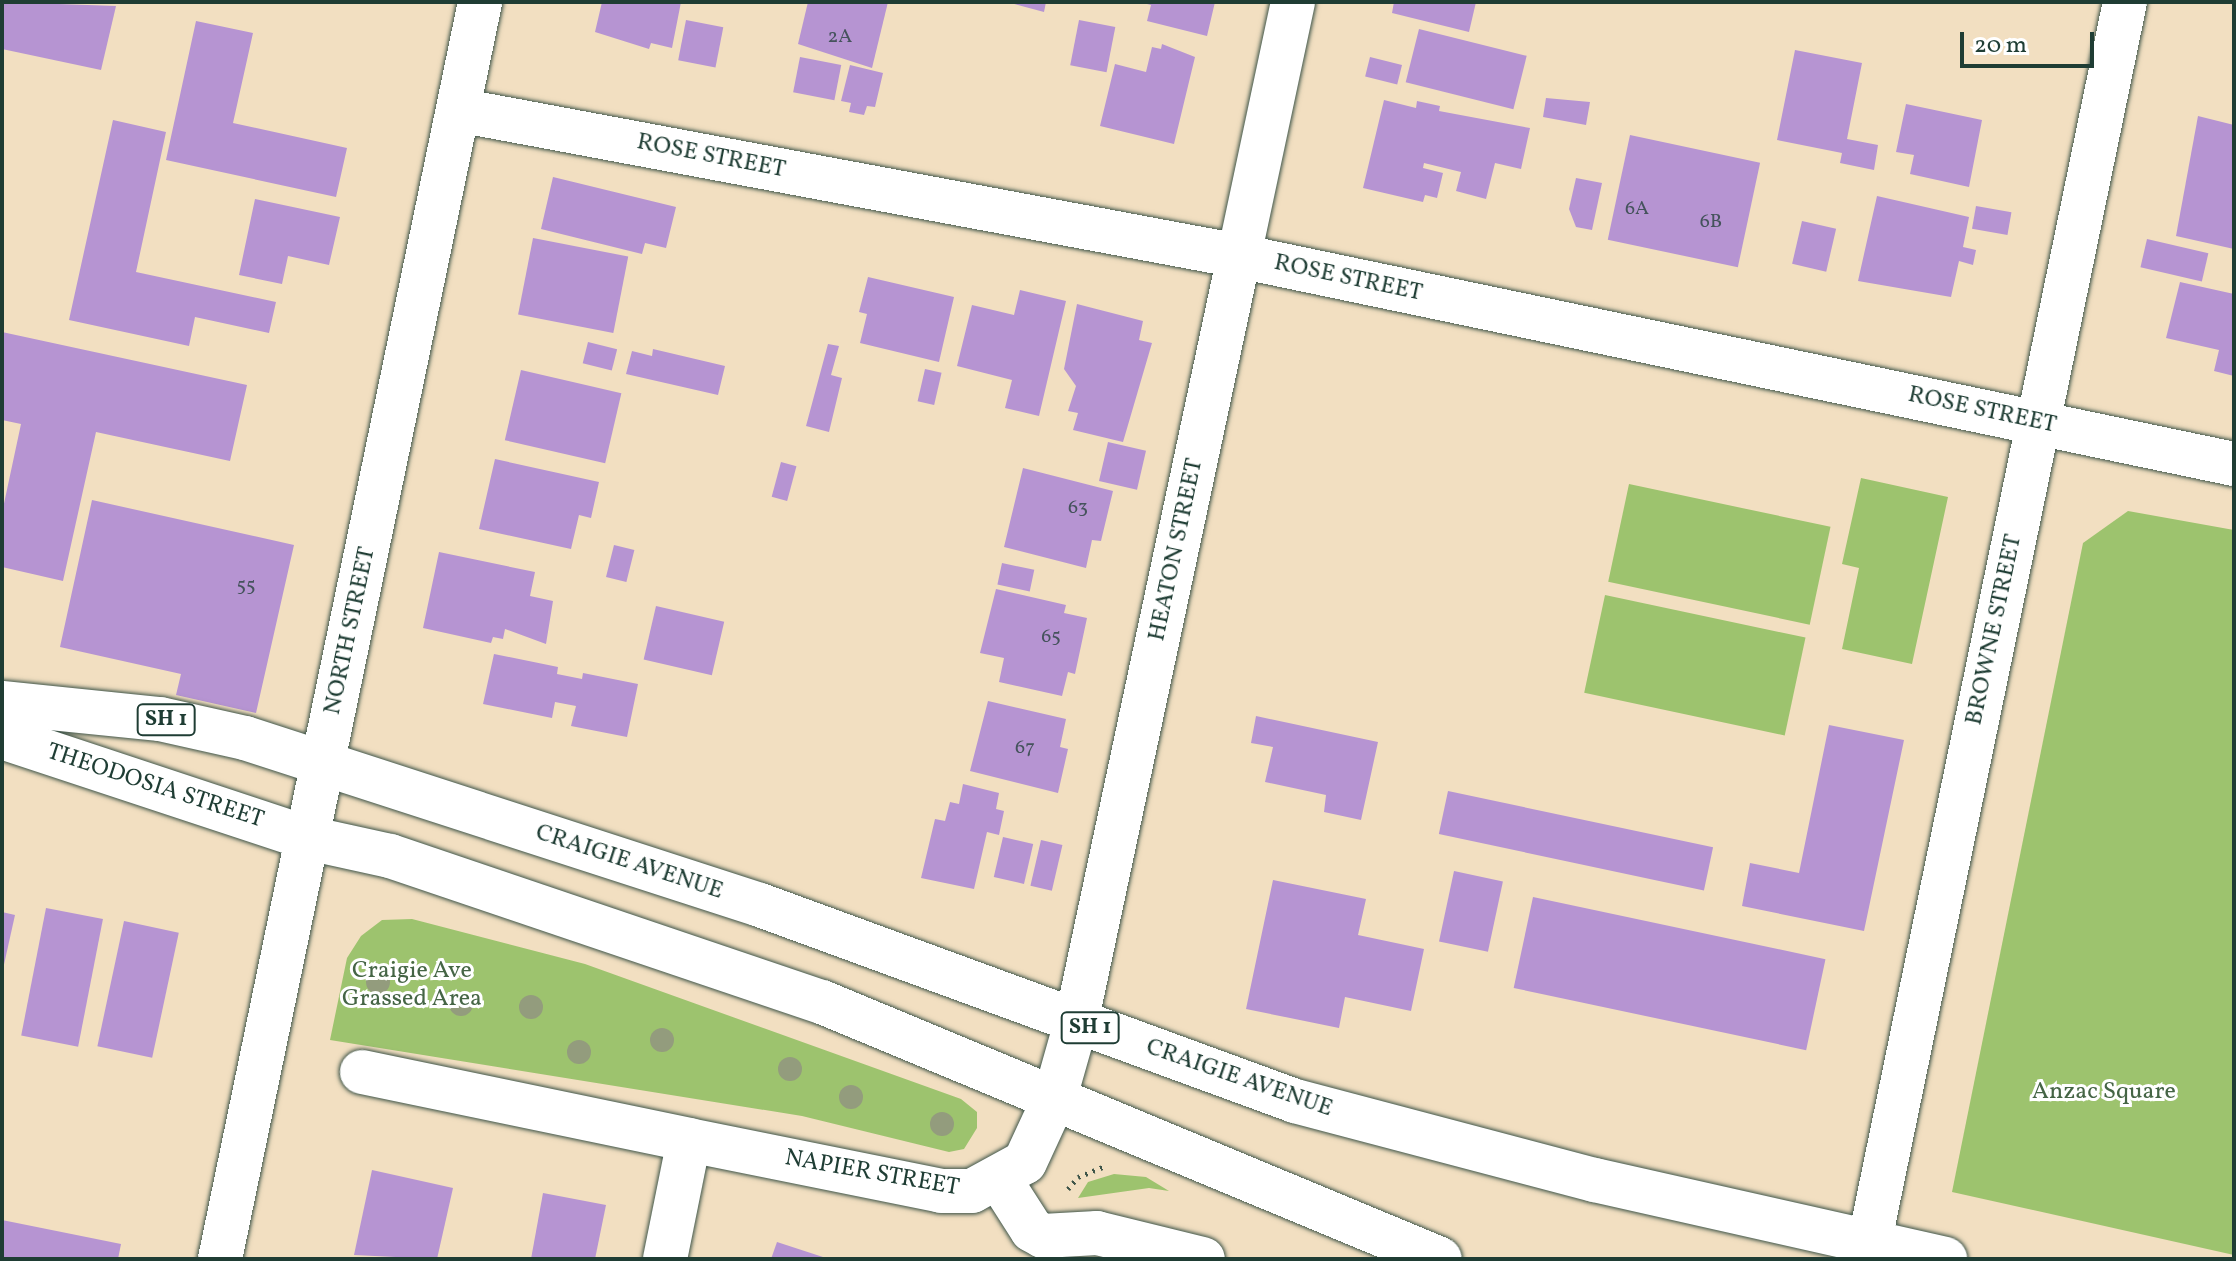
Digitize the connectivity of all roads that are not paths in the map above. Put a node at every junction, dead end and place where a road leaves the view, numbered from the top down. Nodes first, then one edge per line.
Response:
1 (480, 2) edge
2 (1293, 2) edge
3 (2125, 2) edge
4 (458, 110) junction
5 (1239, 256) junction
6 (2038, 423) junction
7 (2234, 464) edge
8 (2, 703) edge
9 (2, 737) edge
10 (324, 764) junction
11 (308, 838) junction
12 (1076, 1023) junction
13 (362, 1072) dead end
14 (1055, 1097) junction
15 (689, 1140) junction
16 (1000, 1180) junction
17 (1868, 1251) edge
18 (220, 1259) edge
19 (665, 1259) edge
20 (1203, 1259) edge
21 (1440, 1259) edge
22 (1945, 1259) edge

1 - 4 main road, NORTH STREET
2 - 5 main road, HEATON STREET
3 - 6 main road, BROWNE STREET
4 - 5 main road, ROSE STREET
4 - 10 main road, NORTH STREET
5 - 6 main road, ROSE STREET
5 - 12 main road, HEATON STREET
6 - 7 main road, ROSE STREET
6 - 17 main road, BROWNE STREET
8 - 10 main road, THEODOSIA STREET / SH 1
9 - 11 main road, THEODOSIA STREET
10 - 11 main road, NORTH STREET
10 - 12 main road, CRAIGIE AVENUE / SH 1
11 - 14 main road
11 - 18 main road, NORTH STREET
12 - 14 main road, HEATON STREET
12 - 17 main road, CRAIGIE AVENUE / SH 1
13 - 15 main road, NAPIER STREET
14 - 16 main road, NAPIER STREET
14 - 21 main road
15 - 16 main road, NAPIER STREET
15 - 19 main road
16 - 20 main road
17 - 22 main road, CRAIGIE AVENUE / SH 1

